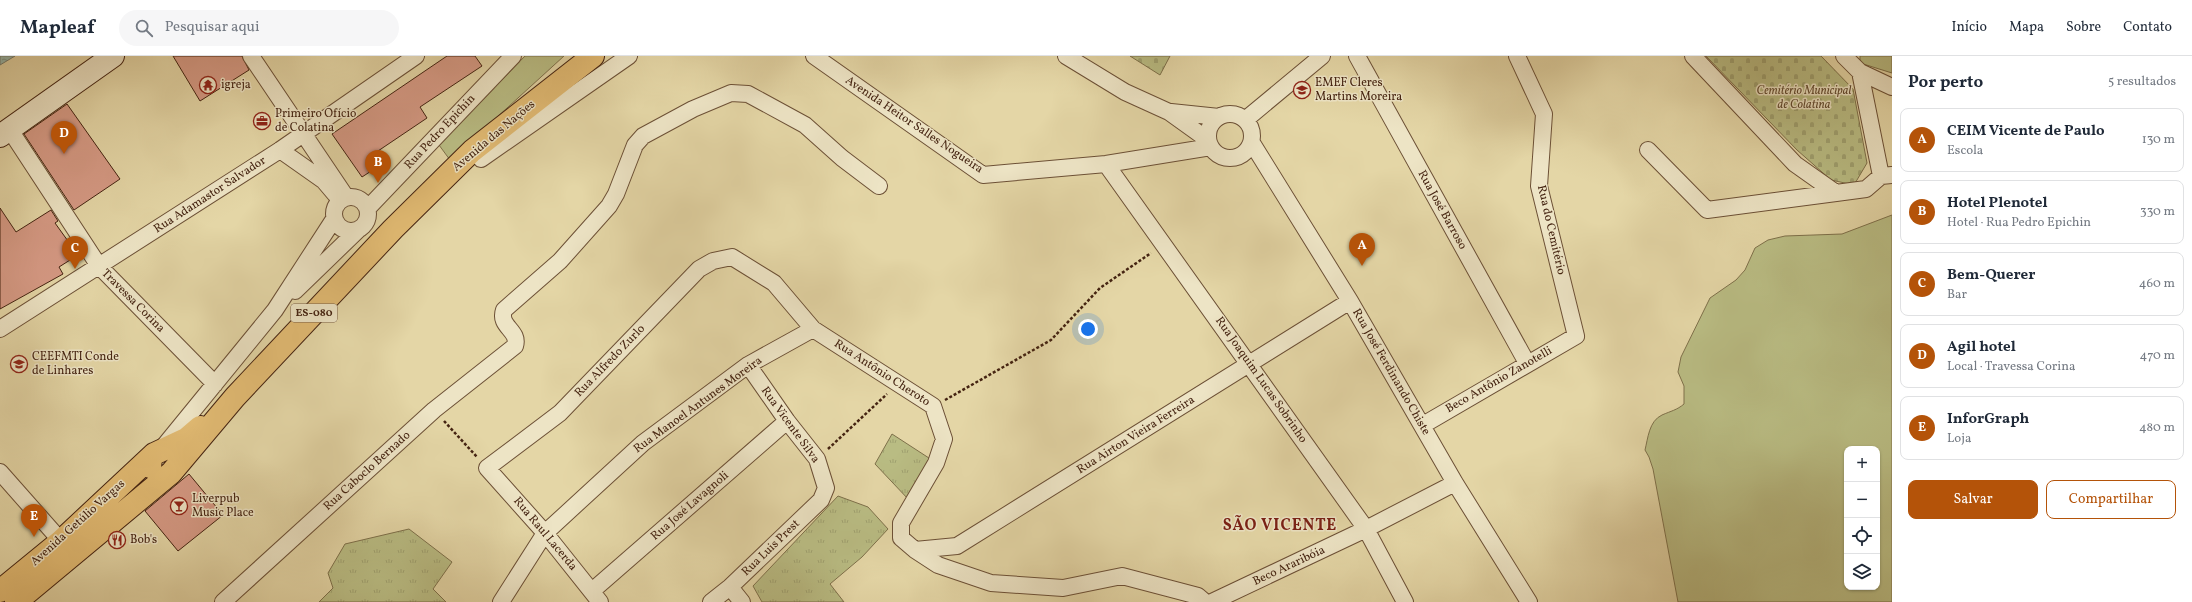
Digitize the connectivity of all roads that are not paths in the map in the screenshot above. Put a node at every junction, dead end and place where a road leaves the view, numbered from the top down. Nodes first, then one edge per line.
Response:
1 (113, 56) edge
2 (252, 56) edge
3 (416, 56) edge
4 (593, 56) edge
5 (629, 56) edge
6 (814, 56) edge
7 (1066, 56) edge
8 (1322, 56) edge
9 (1357, 56) edge
10 (1517, 56) edge
11 (1693, 56) edge
12 (1844, 56) edge
13 (511, 57) edge
14 (1860, 72) junction
15 (565, 79) junction
16 (1892, 86) edge
17 (1169, 112) junction
18 (1219, 117) junction
19 (1245, 120) junction
20 (5, 133) edge
21 (303, 134) junction
22 (1252, 143) junction
23 (1209, 144) junction
24 (280, 150) junction
25 (1648, 150) dead end
26 (481, 159) junction
27 (1106, 164) junction
28 (1887, 176) edge
29 (327, 178) junction
30 (879, 186) dead end
31 (1836, 193) junction
32 (343, 199) junction
33 (368, 208) junction
34 (334, 219) junction
35 (392, 229) junction
36 (358, 230) junction
37 (732, 257) joint
38 (99, 266) junction
39 (1350, 301) junction
40 (275, 310) junction
41 (0, 329) edge
42 (813, 329) junction
43 (1576, 336) joint
44 (1527, 363) junction
45 (1249, 364) junction
46 (748, 365) junction
47 (215, 384) junction
48 (235, 397) junction
49 (787, 421) junction
50 (1423, 425) junction
51 (171, 453) junction
52 (487, 468) joint
53 (0, 472) edge
54 (1455, 483) junction
55 (826, 488) joint
56 (1366, 529) junction
57 (545, 533) junction
58 (61, 541) junction
59 (915, 550) junction
60 (730, 587) junction
61 (0, 591) edge
62 (596, 597) edge
63 (16, 602) edge
64 (223, 602) edge
65 (501, 602) edge
66 (711, 602) edge
67 (742, 602) edge
68 (1205, 602) edge
69 (1212, 602) edge
70 (1405, 602) edge
71 (1529, 602) edge

1 - 20 street
2 - 21 street
3 - 21 street, Rua Adamastor Salvador
4 - 15 main road, Avenida das Nações / ES-080
5 - 26 street
6 - 27 street, Avenida Heitor Salles Nogueira
7 - 17 street
8 - 19 street
9 - 44 street, Rua José Barroso
10 - 43 street, Rua do Cemitério
11 - 31 street
12 - 14 street
13 - 33 street, Rua Pedro Epichin
14 - 16 street
14 - 28 street
15 - 26 main road, Avenida das Nações / ES-080
15 - 35 main road, Avenida das Nações / ES-080
17 - 18 street
17 - 23 street
18 - 19 street
18 - 23 street
19 - 22 street
20 - 38 street, Travessa Corina
21 - 24 street, Rua Adamastor Salvador
21 - 29 street
22 - 23 street
22 - 39 street, Rua José Ferdinando Chiste
23 - 27 street, Avenida Heitor Salles Nogueira
24 - 29 street
24 - 38 street, Rua Adamastor Salvador
25 - 31 street
26 - 35 main road, Avenida das Nações / ES-080
27 - 45 street, Rua Joaquim Lucas Sobrinho
28 - 31 street
29 - 32 street
30 - 64 street, Rua Caboclo Bernado
32 - 33 street
32 - 34 street
33 - 36 street
34 - 36 street
34 - 40 street, Avenida Getúlio Vargas
35 - 48 main road, Avenida das Nações / ES-080
36 - 40 street, Avenida Getúlio Vargas
37 - 42 street, Rua Antônio Cheroto
37 - 52 street, Rua Alfredo Zurlo
38 - 41 street, Rua Adamastor Salvador
38 - 47 street, Travessa Corina
39 - 45 street, Rua Airton Vieira Ferreira
39 - 50 street, Rua José Ferdinando Chiste
40 - 47 street, Avenida Getúlio Vargas
42 - 46 street, Rua Manoel Antunes Moreira
42 - 59 street, Rua Antônio Cheroto
43 - 44 street, Beco Antônio Zanotelli
44 - 50 street, Beco Antônio Zanotelli
45 - 56 street, Rua Joaquim Lucas Sobrinho
45 - 59 street, Rua Airton Vieira Ferreira
46 - 49 street, Rua Vicente Silva
46 - 57 street, Rua Manoel Antunes Moreira
47 - 51 street, Avenida Getúlio Vargas
48 - 51 main road, Avenida das Nações / ES-080
48 - 51 main road, Avenida das Nações / ES-080
49 - 55 street, Rua Vicente Silva
49 - 62 street, Rua José Lavagnoli
50 - 54 street, Rua José Ferdinando Chiste
51 - 58 main road, Avenida Getúlio Vargas / ES-080
51 - 63 main road, Avenida Getúlio Vargas / ES-080
52 - 57 street, Rua Raul Lacerda
53 - 58 street
54 - 56 street, Beco Araribóia
54 - 71 street, Rua José Ferdinando Chiste
55 - 60 street, Rua Luis Prest
56 - 69 street, Beco Araribóia
56 - 70 street, Rua Joaquim Lucas Sobrinho
57 - 62 street, Rua Raul Lacerda
57 - 65 street, Rua Manoel Antunes Moreira
58 - 61 main road, Avenida Getúlio Vargas / ES-080
59 - 68 street, Rua Antônio Cheroto
60 - 66 street, Rua Luis Prest
60 - 67 street

